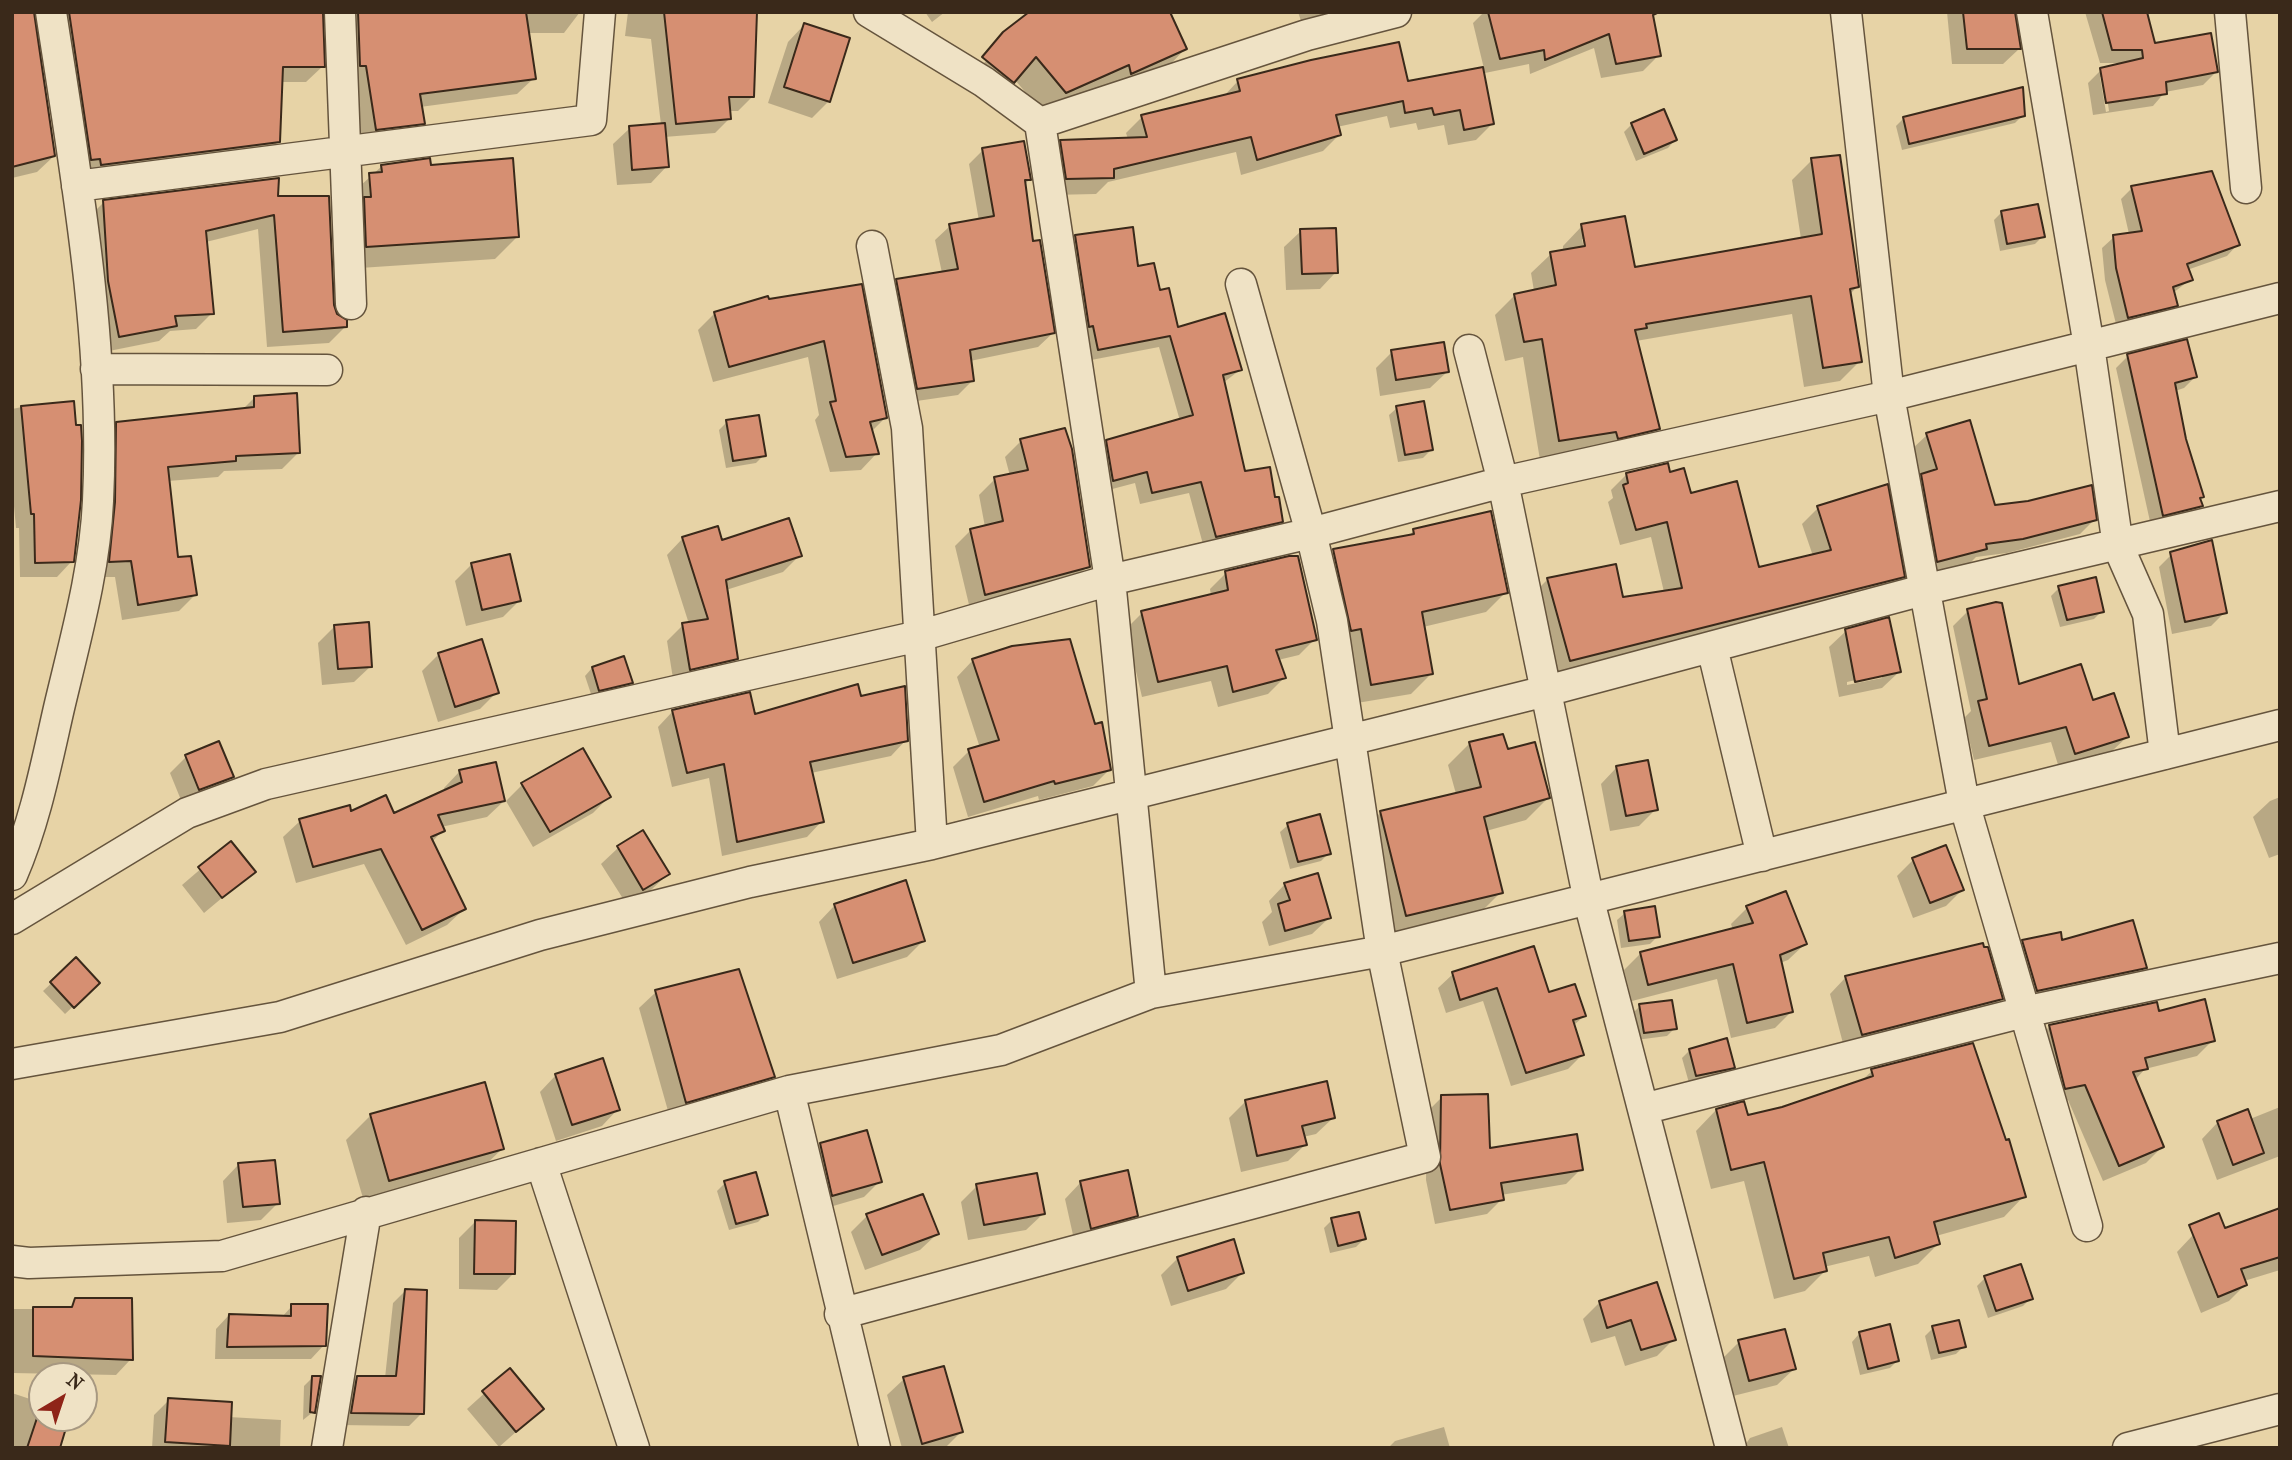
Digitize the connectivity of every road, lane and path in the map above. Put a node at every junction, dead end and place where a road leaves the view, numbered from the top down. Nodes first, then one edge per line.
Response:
1 (51, 12) edge
2 (340, 12) edge
3 (600, 12) edge
4 (869, 12) edge
5 (1396, 12) edge
6 (1846, 12) edge
7 (2032, 12) edge
8 (2231, 12) edge
9 (1299, 24) edge
10 (1040, 123) junction
11 (346, 149) junction
12 (77, 186) junction
13 (2246, 188) dead end
14 (873, 246) dead end
15 (1241, 284) dead end
16 (2280, 298) edge
17 (352, 304) dead end
18 (2089, 346) junction
19 (1469, 350) dead end
20 (96, 369) junction
21 (327, 370) dead end
22 (1889, 396) junction
23 (1503, 481) junction
24 (2280, 506) edge
25 (1311, 533) junction
26 (2118, 546) junction
27 (1110, 580) junction
28 (1927, 589) junction
29 (919, 636) junction
30 (1712, 647) junction
31 (1546, 691) junction
32 (2280, 725) edge
33 (1349, 740) junction
34 (2165, 754) junction
35 (1133, 794) junction
36 (1964, 803) junction
37 (932, 844) junction
38 (1762, 856) junction
39 (12, 875) edge
40 (1589, 901) junction
41 (12, 919) edge
42 (1382, 951) junction
43 (2280, 958) edge
44 (1151, 993) junction
45 (2024, 1012) junction
46 (12, 1064) edge
47 (789, 1091) junction
48 (1643, 1109) junction
49 (541, 1163) junction
50 (366, 1212) junction
51 (2087, 1226) dead end
52 (12, 1261) edge
53 (840, 1314) junction
54 (2280, 1409) edge
55 (2130, 1447) edge
56 (327, 1448) edge
57 (634, 1448) edge
58 (875, 1448) edge
59 (1731, 1448) edge

1 - 12 street
2 - 11 street
3 - 11 street
4 - 10 street
5 - 9 street
6 - 22 street
7 - 18 street
8 - 13 street
9 - 10 street
10 - 27 street
11 - 12 street
11 - 17 street
12 - 20 street
14 - 29 street
15 - 25 street
16 - 18 street
18 - 22 street
18 - 26 street
19 - 23 street
20 - 21 street
20 - 39 street
22 - 23 street
22 - 28 street
23 - 25 street
23 - 31 street
24 - 26 street
25 - 27 street
25 - 33 street
26 - 28 street
26 - 34 street
27 - 29 street
27 - 35 street
28 - 30 street
28 - 36 street
29 - 37 street
29 - 41 street
30 - 31 street
30 - 38 street
31 - 33 street
31 - 40 street
32 - 34 street
33 - 35 street
33 - 42 street
34 - 36 street
35 - 37 street
35 - 44 street
36 - 38 street
36 - 45 street
37 - 46 street
38 - 40 street
40 - 42 street
40 - 48 street
42 - 44 street
42 - 53 street
43 - 45 street
44 - 47 street
45 - 48 street
45 - 51 street
47 - 49 street
47 - 53 street
48 - 59 street
49 - 50 street
49 - 57 street
50 - 52 street
50 - 56 street
53 - 58 street
54 - 55 street

